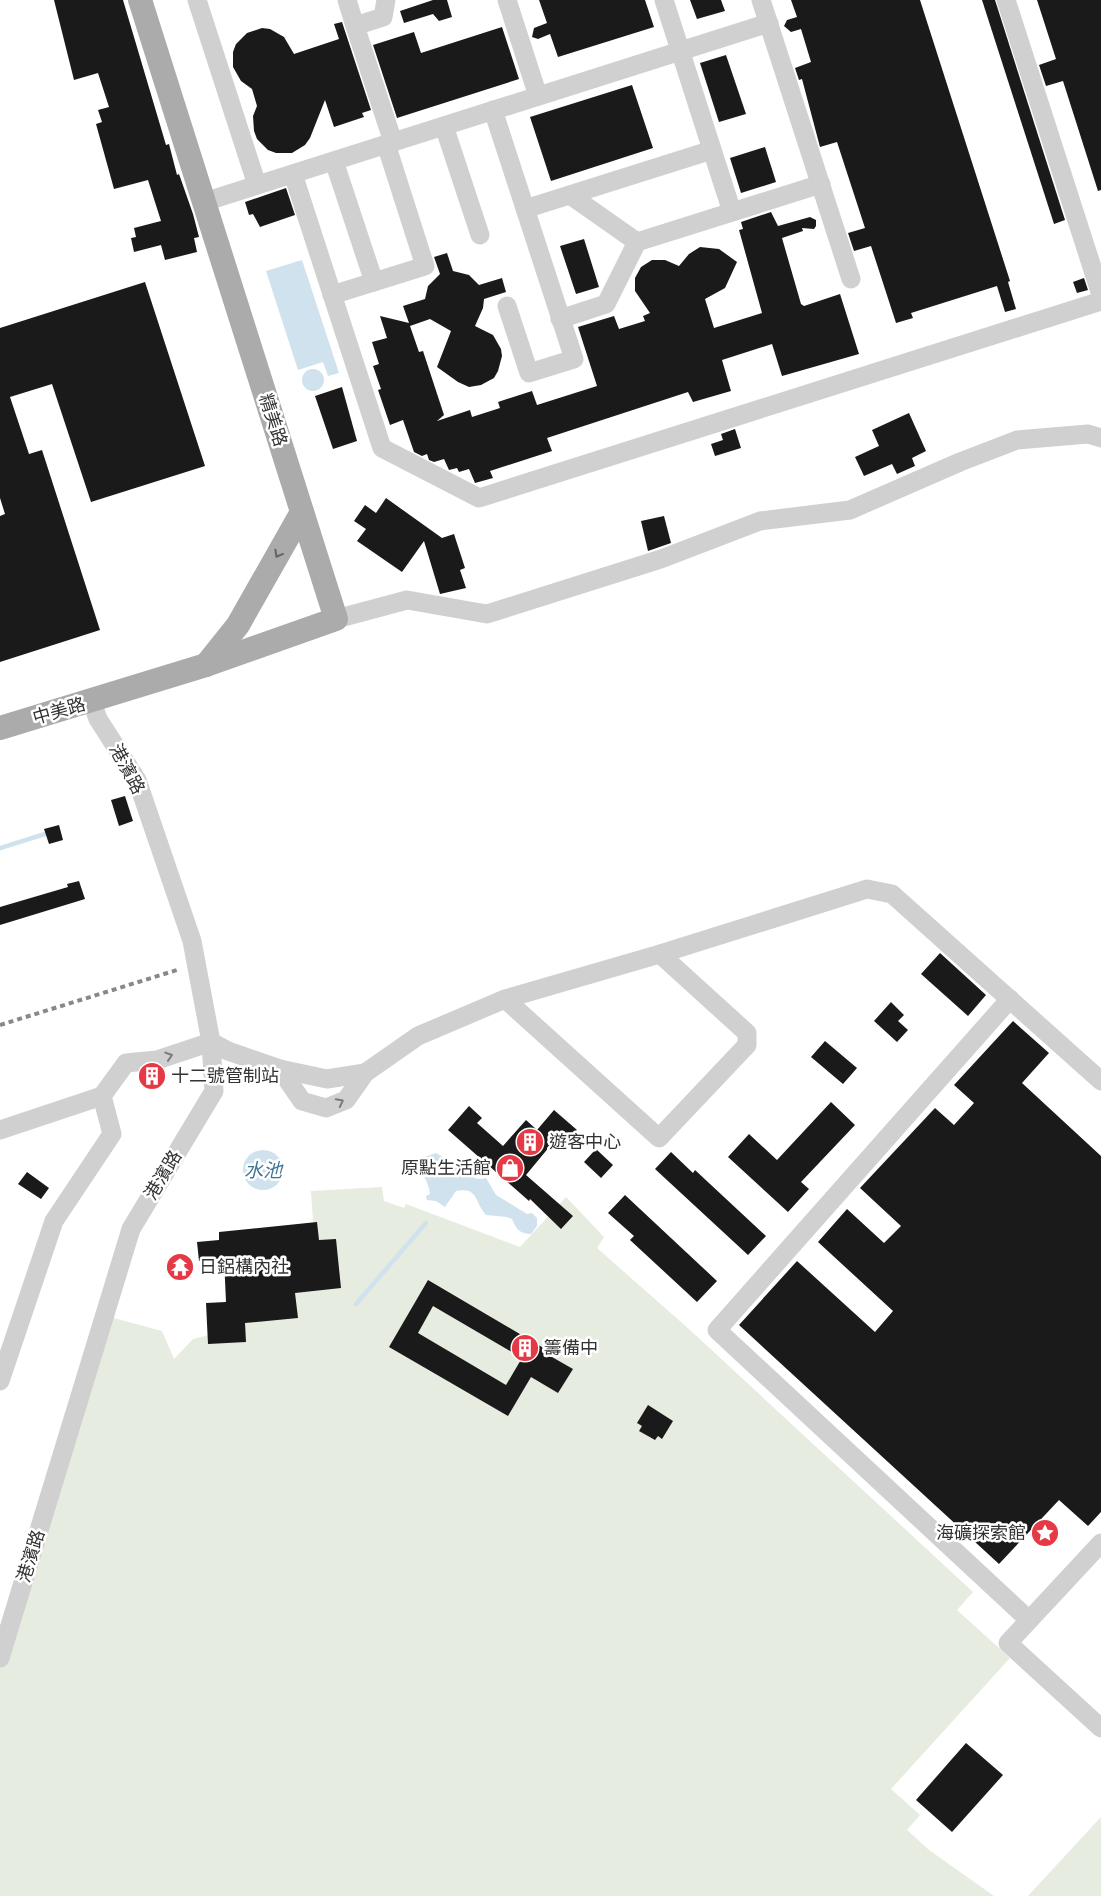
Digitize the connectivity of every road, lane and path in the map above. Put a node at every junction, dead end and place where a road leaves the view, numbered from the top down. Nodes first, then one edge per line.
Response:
1 (140, 0) edge
2 (197, 0) edge
3 (347, 0) edge
4 (386, 0) edge
5 (506, 0) edge
6 (664, 0) edge
7 (761, 0) edge
8 (1006, 0) edge
9 (768, 22) junction
10 (355, 26) junction
11 (680, 51) junction
12 (538, 96) junction
13 (493, 110) junction
14 (444, 126) junction
15 (389, 143) junction
16 (712, 150) junction
17 (334, 161) junction
18 (293, 174) junction
19 (821, 184) junction
20 (257, 185) junction
21 (570, 195) junction
22 (204, 202) junction
23 (525, 209) junction
24 (732, 212) junction
25 (480, 235) dead end
26 (637, 242) junction
27 (851, 279) dead end
28 (374, 282) junction
29 (1101, 295) edge
30 (332, 296) junction
31 (1101, 301) edge
32 (507, 306) dead end
33 (560, 318) junction
34 (1101, 438) edge
35 (302, 512) junction
36 (336, 619) junction
37 (206, 665) junction
38 (92, 702) junction
39 (0, 728) edge
40 (660, 954) junction
41 (505, 999) junction
42 (1010, 999) junction
43 (211, 1042) junction
44 (280, 1069) junction
45 (365, 1073) junction
46 (1101, 1081) edge
47 (102, 1096) junction
48 (0, 1130) edge
49 (0, 1381) edge
50 (1101, 1543) edge
51 (1029, 1620) junction
52 (0, 1658) edge
53 (1101, 1728) edge

1 - 22 main road, 精美路
2 - 20 street
3 - 10 street
4 - 10 street
5 - 12 street
6 - 11 street
7 - 9 street
8 - 29 street
9 - 11 street
9 - 19 street
10 - 15 street
11 - 12 street
11 - 16 street
12 - 13 street
13 - 14 street
13 - 23 street
14 - 15 street
14 - 25 street
15 - 17 street
15 - 28 street
16 - 21 street
16 - 24 street
17 - 18 street
17 - 28 street
18 - 20 street
18 - 30 street
19 - 24 street
19 - 27 street
20 - 22 street
21 - 23 street
21 - 26 street
22 - 35 main road, 精美路
23 - 33 street
24 - 26 street
26 - 33 street
28 - 30 street
30 - 31 street
32 - 33 street
34 - 36 street
35 - 36 main road, 精美路
35 -> 37 main road
36 - 37 main road
37 - 38 main road, 中美路
38 - 39 main road, 中美路
38 - 43 street, 港濱路
40 - 41 street
40 - 41 street
40 - 42 street
41 - 45 street
42 - 46 street
42 - 51 street
43 - 44 street
47 -> 43 street
43 - 52 street, 港濱路
44 - 45 street
44 -> 45 street
47 - 48 street
47 - 49 street
50 - 51 street
51 - 53 street

